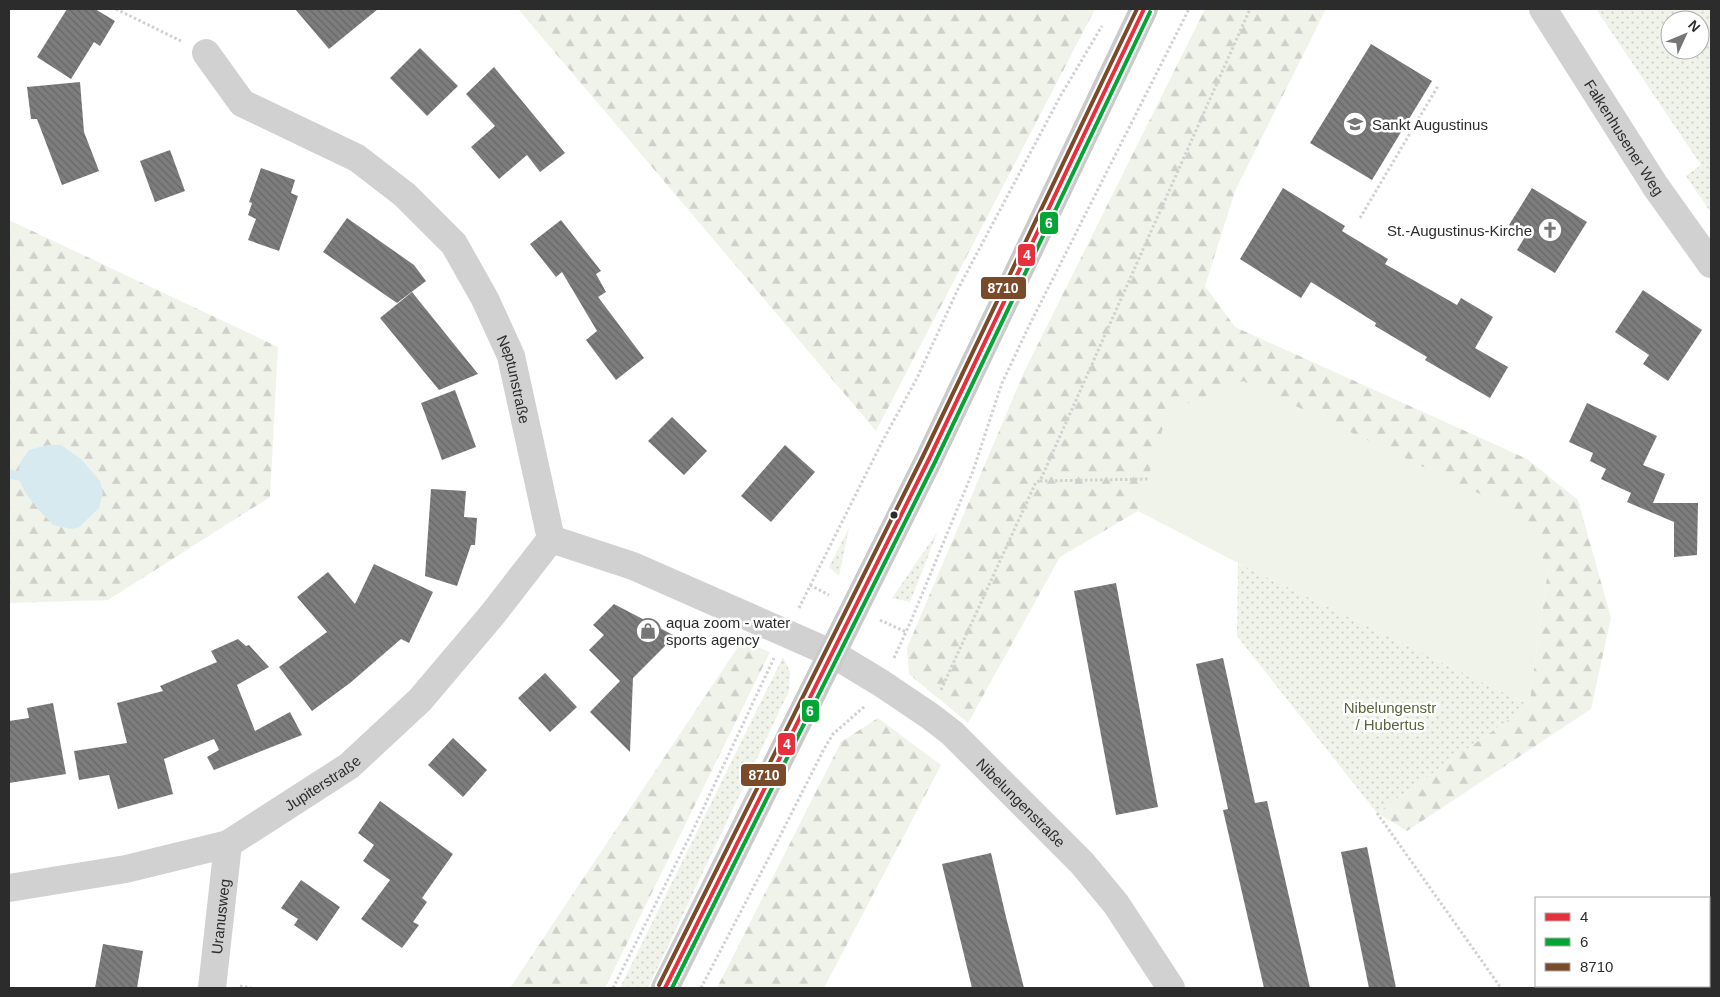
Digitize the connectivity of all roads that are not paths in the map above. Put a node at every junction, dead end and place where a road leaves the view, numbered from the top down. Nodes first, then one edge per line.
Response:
1 (1144, 9) edge
2 (1543, 9) edge
3 (206, 53) road end
4 (1711, 264) edge
5 (551, 539) junction
6 (832, 654) junction
7 (228, 844) junction
8 (9, 888) edge
9 (1167, 986) edge
10 (212, 988) edge
11 (665, 988) edge

1 - 6 main road
2 - 4 street, Falkenhusener Weg
3 - 5 street, Neptunstraße
5 - 6 street
5 - 7 street, Jupiterstraße
6 - 9 street, Nibelungenstraße
6 - 11 main road
7 - 8 street, Jupiterstraße
7 - 10 street, Uranusweg

